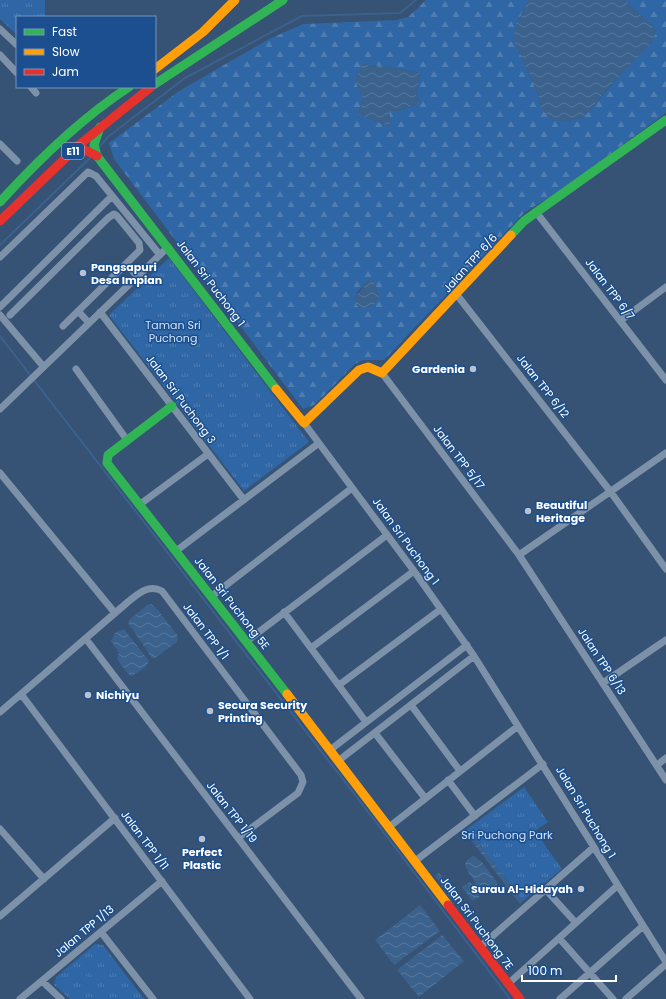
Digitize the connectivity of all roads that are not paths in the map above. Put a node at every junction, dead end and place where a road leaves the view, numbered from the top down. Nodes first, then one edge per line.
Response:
1 (235, 0) edge
2 (283, 0) edge
3 (0, 29) edge
4 (6, 35) junction
5 (0, 41) edge
6 (16, 44) edge
7 (0, 55) edge
8 (156, 68) edge
9 (16, 72) edge
10 (156, 83) edge
11 (32, 88) edge
12 (127, 88) edge
13 (151, 88) edge
14 (36, 93) dead end
15 (666, 120) edge
16 (100, 127) junction
17 (0, 144) edge
18 (94, 152) junction
19 (71, 153) junction
20 (17, 161) dead end
21 (21, 179) junction
22 (0, 190) edge
23 (112, 196) junction
24 (0, 202) edge
25 (121, 207) junction
26 (536, 212) junction
27 (114, 214) junction
28 (0, 221) edge
29 (168, 247) junction
30 (160, 255) junction
31 (0, 257) edge
32 (126, 264) junction
33 (138, 277) junction
34 (666, 287) edge
35 (457, 295) junction
36 (0, 307) edge
37 (78, 311) junction
38 (100, 312) junction
39 (0, 315) edge
40 (10, 315) dead end
41 (620, 321) junction
42 (89, 323) junction
43 (64, 326) dead end
44 (42, 367) junction
45 (76, 369) dead end
46 (382, 373) junction
47 (666, 380) edge
48 (172, 406) junction
49 (0, 409) edge
50 (304, 423) junction
51 (127, 440) junction
52 (319, 443) junction
53 (666, 453) edge
54 (208, 454) junction
55 (0, 473) edge
56 (352, 488) junction
57 (610, 491) junction
58 (244, 500) junction
59 (139, 505) junction
60 (387, 535) junction
61 (176, 551) junction
62 (519, 555) junction
63 (666, 569) edge
64 (414, 571) junction
65 (212, 596) junction
66 (441, 608) junction
67 (284, 612) junction
68 (115, 613) junction
69 (86, 639) junction
70 (666, 640) edge
71 (247, 641) junction
72 (467, 645) junction
73 (312, 648) junction
74 (474, 656) junction
75 (603, 683) junction
76 (339, 685) junction
77 (22, 694) junction
78 (411, 705) junction
79 (0, 712) edge
80 (366, 722) junction
81 (518, 726) junction
82 (374, 733) junction
83 (330, 750) junction
84 (666, 758) edge
85 (338, 761) junction
86 (543, 764) junction
87 (656, 765) junction
88 (460, 771) junction
89 (448, 780) junction
90 (666, 780) edge
91 (425, 798) junction
92 (475, 816) junction
93 (115, 818) junction
94 (388, 827) junction
95 (0, 829) edge
96 (238, 838) junction
97 (594, 847) junction
98 (415, 861) junction
99 (44, 879) junction
100 (162, 881) junction
101 (617, 886) junction
102 (546, 890) junction
103 (0, 916) edge
104 (576, 923) junction
105 (643, 926) junction
106 (101, 932) junction
107 (559, 938) junction
108 (480, 947) junction
109 (666, 963) edge
110 (590, 973) junction
111 (42, 981) junction
112 (508, 984) junction
113 (20, 999) edge
114 (61, 999) edge
115 (153, 999) edge
116 (250, 999) edge
117 (361, 999) edge
118 (520, 999) edge
119 (560, 999) edge
120 (613, 999) edge
121 (626, 999) edge

1 - 8 main road
2 - 10 main road
3 - 4 street
4 - 5 street
4 - 6 street
7 - 9 street
11 - 14 street
12 - 21 main road, E11
13 - 16 main road, E11
15 - 26 main road, Jalan TPP 6/6
16 - 18 main road
16 - 19 main road, E11
17 - 20 street
18 - 19 main road
18 - 29 main road, Jalan Sri Puchong 1
19 - 28 main road, E11
21 - 22 main road
21 - 24 main road, E11
23 - 25 street
23 - 31 street
23 - 36 street
25 - 27 street
25 - 30 street
26 - 35 main road, Jalan TPP 6/6
26 - 41 street, Jalan TPP 6/7
27 - 32 street
27 - 40 street
29 - 30 street
29 - 50 main road, Jalan Sri Puchong 1
30 - 33 street
32 - 33 street
32 - 37 street
33 - 38 street
34 - 41 street
35 - 46 main road, Jalan TPP 6/6
35 - 57 street, Jalan TPP 6/12
37 - 42 street
37 - 43 street
38 - 42 street
38 - 48 street, Jalan Sri Puchong 3
39 - 44 street
41 - 47 street, Jalan TPP 6/7
42 - 44 street
44 - 49 street
45 - 51 street
46 - 50 main road
46 - 62 street, Jalan TPP 5/17
48 - 51 main road
48 - 54 street, Jalan Sri Puchong 3
50 - 52 street, Jalan Sri Puchong 1
51 - 59 main road, Jalan Sri Puchong 5E
52 - 56 street, Jalan Sri Puchong 1
52 - 58 street
53 - 57 street
54 - 58 street, Jalan Sri Puchong 3
54 - 59 street
55 - 68 street
56 - 60 street, Jalan Sri Puchong 1
56 - 65 street
57 - 62 street
57 - 63 street, Jalan TPP 6/12
58 - 61 street
59 - 61 main road, Jalan Sri Puchong 5E
60 - 64 street, Jalan Sri Puchong 1
60 - 67 street
61 - 65 main road, Jalan Sri Puchong 5E
62 - 75 street, Jalan TPP 6/13
64 - 66 street, Jalan Sri Puchong 1
64 - 73 street
65 - 71 main road, Jalan Sri Puchong 5E
66 - 72 street, Jalan Sri Puchong 1
66 - 76 street
67 - 71 street
67 - 73 street
68 - 69 street, Jalan TPP 1/1
68 - 96 street, Jalan TPP 1/1
69 - 77 street, Jalan TPP 1/1
69 - 96 street, Jalan TPP 1/19
70 - 75 street
71 - 83 main road, Jalan Sri Puchong 5E
72 - 74 street, Jalan Sri Puchong 1
72 - 80 street
73 - 76 street
74 - 78 street
74 - 81 street, Jalan Sri Puchong 1
75 - 87 street, Jalan TPP 6/13
76 - 80 street
77 - 79 street, Jalan TPP 1/1
77 - 93 street, Jalan TPP 1/11
78 - 82 street
78 - 88 street
80 - 83 street
81 - 86 street, Jalan Sri Puchong 1
81 - 88 street
82 - 85 street
82 - 91 street
83 - 85 main road, Jalan Sri Puchong 5E
84 - 87 street
85 - 94 main road, Jalan Sri Puchong 5E
86 - 92 street
86 - 97 street, Jalan Sri Puchong 1
87 - 90 street, Jalan TPP 6/13
88 - 89 street
89 - 91 street
89 - 92 street
91 - 94 street
92 - 98 street
93 - 99 street
93 - 100 street, Jalan TPP 1/11
94 - 98 main road, Jalan Sri Puchong 7E
95 - 99 street
96 - 117 street, Jalan TPP 1/19
97 - 101 street, Jalan Sri Puchong 1
97 - 102 street
98 - 108 main road, Jalan Sri Puchong 7E
99 - 103 street
100 - 106 street, Jalan TPP 1/13
100 - 116 street, Jalan TPP 1/11
101 - 104 street
101 - 105 street, Jalan Sri Puchong 1
102 - 104 street
102 - 108 street
104 - 107 street
105 - 109 street, Jalan Sri Puchong 1
105 - 110 street
106 - 111 street, Jalan TPP 1/13
106 - 115 street
107 - 110 street
107 - 112 street
108 - 112 main road, Jalan Sri Puchong 7E
109 - 121 street
110 - 119 street
110 - 120 street
111 - 113 street, Jalan TPP 1/13
111 - 114 street
112 - 118 main road, Jalan Sri Puchong 7E

